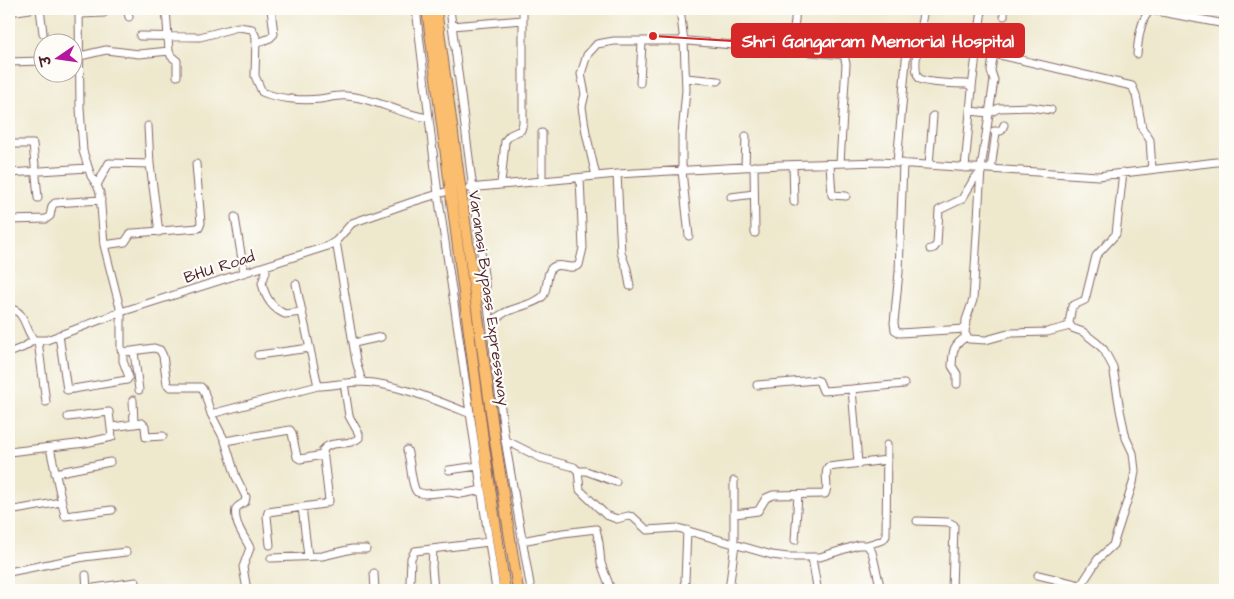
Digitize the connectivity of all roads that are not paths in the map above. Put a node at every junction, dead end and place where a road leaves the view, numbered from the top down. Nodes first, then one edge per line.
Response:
1 (30, 9) edge
2 (40, 9) edge
3 (127, 9) edge
4 (166, 9) edge
5 (271, 9) edge
6 (416, 9) edge
7 (428, 9) edge
8 (436, 9) edge
9 (450, 9) edge
10 (522, 9) edge
11 (637, 9) edge
12 (641, 9) edge
13 (680, 9) edge
14 (796, 9) edge
15 (924, 9) edge
16 (982, 9) edge
17 (9, 12) edge
18 (80, 12) edge
19 (104, 13) dead end
20 (129, 17) dead end
21 (523, 20) junction
22 (1225, 24) edge
23 (452, 26) junction
24 (43, 32) edge
25 (79, 32) edge
26 (140, 36) dead end
27 (168, 36) junction
28 (1016, 37) dead end
29 (642, 42) junction
30 (684, 42) junction
31 (257, 44) junction
32 (918, 45) junction
33 (169, 50) junction
34 (792, 50) junction
35 (1138, 54) dead end
36 (997, 55) junction
37 (82, 57) edge
38 (9, 62) edge
39 (32, 62) edge
40 (177, 76) dead end
41 (686, 78) junction
42 (718, 81) dead end
43 (78, 82) edge
44 (640, 84) dead end
45 (972, 87) junction
46 (1051, 110) dead end
47 (970, 112) junction
48 (989, 113) junction
49 (933, 116) dead end
50 (429, 118) junction
51 (1004, 125) dead end
52 (148, 126) dead end
53 (987, 129) junction
54 (996, 132) junction
55 (542, 133) dead end
56 (746, 136) dead end
57 (9, 144) edge
58 (1225, 161) edge
59 (840, 163) junction
60 (900, 163) junction
61 (150, 164) junction
62 (196, 164) dead end
63 (830, 164) junction
64 (793, 165) junction
65 (929, 165) junction
66 (754, 166) junction
67 (745, 167) junction
68 (88, 168) junction
69 (965, 168) junction
70 (991, 169) junction
71 (1152, 169) junction
72 (682, 171) junction
73 (981, 171) junction
74 (36, 172) junction
75 (1122, 172) junction
76 (9, 173) edge
77 (617, 174) junction
78 (596, 176) junction
79 (580, 178) junction
80 (542, 182) junction
81 (501, 184) junction
82 (97, 185) junction
83 (471, 187) junction
84 (442, 193) junction
85 (754, 194) junction
86 (846, 196) dead end
87 (731, 197) dead end
88 (38, 198) dead end
89 (100, 200) junction
90 (794, 202) dead end
91 (235, 217) dead end
92 (9, 220) edge
93 (159, 232) junction
94 (755, 233) dead end
95 (689, 236) dead end
96 (336, 241) junction
97 (104, 244) junction
98 (930, 249) dead end
99 (265, 266) junction
100 (244, 272) junction
101 (296, 284) dead end
102 (630, 286) dead end
103 (9, 309) edge
104 (121, 312) junction
105 (302, 312) junction
106 (490, 321) junction
107 (1070, 326) junction
108 (965, 330) junction
109 (59, 335) junction
110 (382, 337) dead end
111 (966, 338) junction
112 (36, 340) junction
113 (354, 343) junction
114 (310, 348) junction
115 (9, 352) edge
116 (123, 352) junction
117 (134, 352) junction
118 (258, 355) dead end
119 (362, 382) junction
120 (344, 383) junction
121 (904, 384) dead end
122 (957, 384) dead end
123 (757, 385) dead end
124 (318, 386) junction
125 (852, 389) junction
126 (139, 390) dead end
127 (133, 400) dead end
128 (46, 402) dead end
129 (210, 414) junction
130 (471, 414) junction
131 (68, 417) dead end
132 (134, 424) junction
133 (112, 427) junction
134 (163, 436) dead end
135 (505, 440) junction
136 (225, 441) junction
137 (887, 445) dead end
138 (50, 448) junction
139 (407, 450) dead end
140 (9, 452) edge
141 (323, 455) junction
142 (887, 460) junction
143 (110, 462) dead end
144 (858, 462) junction
145 (478, 466) junction
146 (449, 470) dead end
147 (578, 472) junction
148 (55, 473) junction
149 (734, 481) dead end
150 (616, 482) dead end
151 (482, 490) junction
152 (798, 495) junction
153 (61, 502) junction
154 (302, 507) junction
155 (112, 510) dead end
156 (9, 511) edge
157 (735, 514) junction
158 (917, 521) dead end
159 (687, 530) junction
160 (795, 540) dead end
161 (522, 541) junction
162 (489, 542) junction
163 (735, 544) junction
164 (270, 545) dead end
165 (867, 545) junction
166 (366, 549) dead end
167 (432, 549) junction
168 (126, 552) dead end
169 (308, 556) junction
170 (271, 558) dead end
171 (812, 558) junction
172 (9, 572) edge
173 (374, 573) dead end
174 (1038, 575) dead end
175 (86, 576) dead end
176 (136, 582) dead end
177 (410, 582) dead end
178 (817, 587) dead end
179 (1079, 588) edge
180 (87, 589) edge
181 (247, 590) edge
182 (375, 590) edge
183 (434, 590) edge
184 (496, 590) edge
185 (505, 590) edge
186 (518, 590) edge
187 (530, 590) edge
188 (611, 590) edge
189 (681, 590) edge
190 (729, 590) edge
191 (881, 590) edge
192 (952, 590) edge

1 - 17 street
2 - 24 street
3 - 20 street
4 - 27 street
5 - 31 street
6 - 50 street
7 - 185 highway, Varanasi Bypass Expressway
8 - 186 highway, Varanasi Bypass Expressway
9 - 23 street
10 - 21 street
11 - 12 street
13 - 30 street
14 - 34 street
15 - 32 street
16 - 45 street
18 - 19 street
18 - 25 street
21 - 23 street
21 - 81 street
22 - 35 street
23 - 83 street
26 - 27 street
27 - 31 street
27 - 33 street
28 - 36 street
29 - 30 street
29 - 44 street
29 - 78 street
30 - 34 street
30 - 41 street
31 - 50 street
32 - 45 street
32 - 60 street
33 - 37 street
33 - 40 street
34 - 59 street
36 - 48 street
36 - 71 street
38 - 39 street
41 - 42 street
41 - 72 street
43 - 68 street
45 - 47 street
46 - 48 street
47 - 48 street
47 - 69 street
48 - 53 street
49 - 65 street
50 - 84 street
51 - 54 street
52 - 61 street
53 - 54 street
53 - 73 street
54 - 70 street
55 - 80 street
56 - 67 street
57 - 74 street
58 - 71 street
59 - 60 street
59 - 63 street
60 - 65 street
60 - 108 street
61 - 82 street
61 - 93 street
62 - 93 street
63 - 64 street
63 - 86 street
64 - 66 street
64 - 90 street
65 - 69 street
66 - 67 street
66 - 85 street
67 - 72 street
68 - 74 street
68 - 82 street
69 - 73 street
70 - 73 street
70 - 75 street
71 - 75 street
72 - 77 street
72 - 95 street
73 - 98 street
73 - 108 street
74 - 76 street
74 - 88 street
75 - 107 street
77 - 78 street
77 - 102 street
78 - 79 street
79 - 80 street
79 - 106 street
80 - 81 street
81 - 83 street
82 - 89 street
83 - 106 street
84 - 96 street, BHU Road
84 - 130 street
85 - 87 street
85 - 94 street
89 - 92 street
89 - 97 street
91 - 100 street
93 - 97 street
96 - 99 street, BHU Road
96 - 113 street
97 - 104 street
99 - 100 street, BHU Road
99 - 105 street
100 - 104 street, BHU Road
101 - 105 street
103 - 112 street
104 - 109 street, BHU Road
104 - 116 street
105 - 114 street
106 - 135 street
107 - 111 street
107 - 179 street
108 - 111 street
109 - 112 street, BHU Road
109 - 116 street
110 - 113 street
111 - 122 street
112 - 115 street, BHU Road
112 - 128 street
113 - 119 street
114 - 118 street
114 - 124 street
116 - 117 street
117 - 126 street
117 - 129 street
119 - 120 street
119 - 130 street
120 - 124 street
120 - 141 street
121 - 125 street
123 - 125 street
124 - 129 street
125 - 144 street
127 - 132 street
129 - 136 street
130 - 145 street
131 - 133 street
132 - 133 street
132 - 134 street
133 - 138 street
135 - 147 street
135 - 161 street
136 - 141 street
136 - 181 street
137 - 142 street
138 - 140 street
138 - 148 street
139 - 151 street
141 - 154 street
142 - 144 street
142 - 165 street
143 - 148 street
144 - 152 street
145 - 146 street
145 - 151 street
147 - 150 street
147 - 159 street
148 - 153 street
149 - 157 street
151 - 162 street
152 - 157 street
152 - 160 street
153 - 155 street
153 - 156 street
154 - 164 street
154 - 169 street
157 - 163 street
158 - 192 street
159 - 163 street
159 - 189 street
161 - 187 street
161 - 188 street
162 - 167 street
162 - 184 street
163 - 171 street
163 - 190 street
165 - 171 street
165 - 191 street
166 - 169 street
167 - 177 street
167 - 183 street
168 - 172 street
169 - 170 street
171 - 178 street
173 - 182 street
174 - 179 street
175 - 180 street
176 - 180 street

